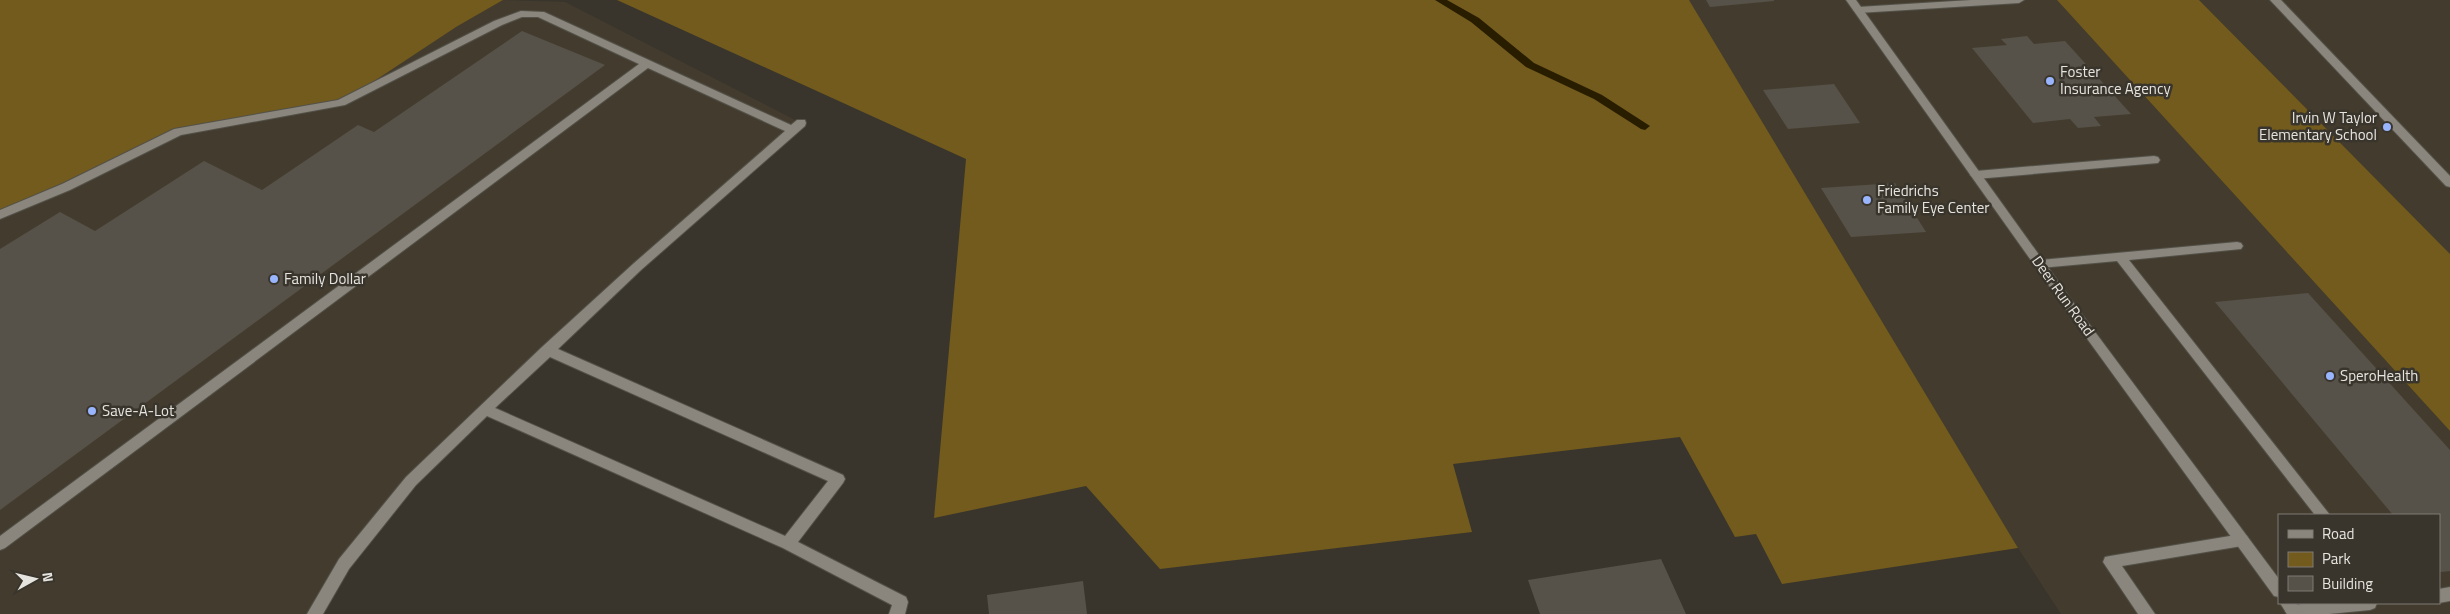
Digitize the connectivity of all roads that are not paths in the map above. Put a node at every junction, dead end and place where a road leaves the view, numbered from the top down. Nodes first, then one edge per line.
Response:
1 (2019, 0) edge
2 (2275, 0) edge
3 (1855, 5) edge
4 (647, 63) junction
5 (2154, 160) dead end
6 (1976, 175) junction
7 (2450, 183) edge
8 (0, 215) edge
9 (2237, 246) dead end
10 (2119, 256) junction
11 (2040, 264) junction
12 (547, 350) junction
13 (485, 409) junction
14 (2321, 514) edge
15 (2242, 540) junction
16 (0, 544) edge
17 (788, 544) junction
18 (2278, 590) edge
19 (2357, 604) edge
20 (2292, 609) edge
21 (314, 614) edge
22 (897, 614) edge
23 (2147, 614) edge

1 - 3 street
2 - 7 street
3 - 6 street, Deer Run Road
4 - 8 street
4 - 12 street
4 - 16 street
5 - 6 street
6 - 11 street, Deer Run Road
9 - 10 street
10 - 11 street
10 - 14 street
11 - 15 street, Deer Run Road
12 - 13 street
12 - 17 street
13 - 17 street
13 - 21 street
15 - 18 street, Deer Run Road
15 - 23 street
17 - 22 street
19 - 20 street

